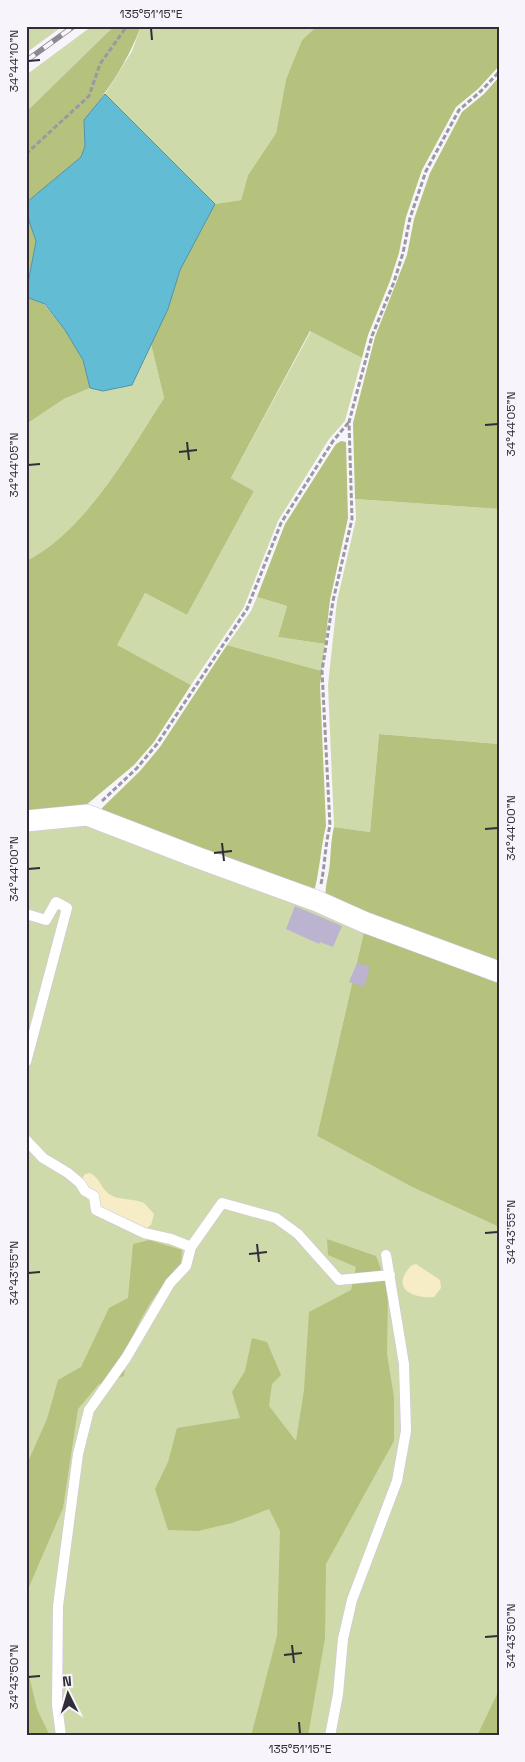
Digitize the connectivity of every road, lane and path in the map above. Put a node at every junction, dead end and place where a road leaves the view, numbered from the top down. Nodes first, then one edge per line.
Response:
1 (127, 26) edge
2 (499, 72) edge
3 (26, 154) edge
4 (349, 422) junction
5 (86, 815) junction
6 (26, 821) edge
7 (318, 901) junction
8 (26, 914) edge
9 (499, 972) edge
10 (26, 1062) edge
11 (26, 1140) edge
12 (191, 1247) junction
13 (386, 1255) dead end
14 (390, 1275) junction
15 (61, 1736) edge
16 (330, 1736) edge

1 - 3 path
2 - 4 path
4 - 5 path
4 - 7 path
5 - 6 street
5 - 7 street
7 - 9 street
8 - 10 lane
11 - 12 lane
12 - 14 lane
12 - 15 lane
13 - 14 lane
14 - 16 lane

